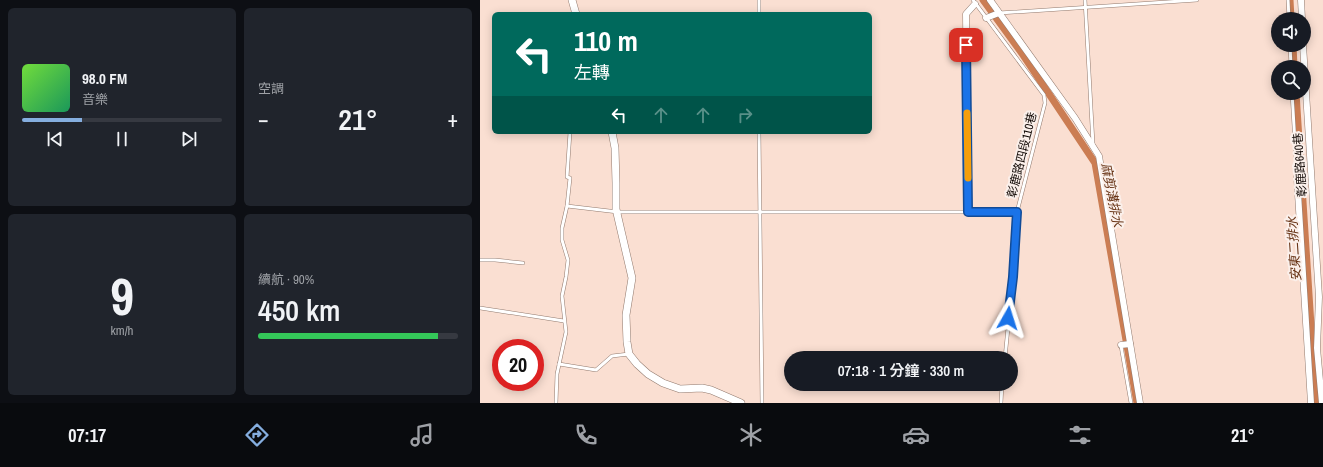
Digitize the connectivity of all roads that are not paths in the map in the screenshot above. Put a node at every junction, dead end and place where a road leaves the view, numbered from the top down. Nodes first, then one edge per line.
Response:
1 (572, 0) edge
2 (759, 0) edge
3 (990, 0) edge
4 (1085, 0) edge
5 (1197, 0) edge
6 (1288, 0) edge
7 (1301, 0) edge
8 (974, 2) edge
9 (1085, 6) junction
10 (575, 12) edge
11 (759, 12) edge
12 (1289, 12) edge
13 (1302, 12) edge
14 (999, 13) junction
15 (987, 20) junction
16 (1303, 52) edge
17 (1292, 100) edge
18 (570, 134) edge
19 (612, 134) edge
20 (759, 134) edge
21 (1093, 146) junction
22 (1297, 177) joint
23 (567, 206) junction
24 (618, 212) junction
25 (761, 212) junction
26 (968, 212) junction
27 (1017, 212) junction
28 (480, 260) edge
29 (523, 263) dead end
30 (480, 308) edge
31 (564, 321) junction
32 (1130, 344) junction
33 (1121, 345) joint
34 (1006, 351) edge
35 (629, 354) junction
36 (559, 364) junction
37 (1002, 391) edge
38 (556, 403) edge
39 (741, 403) edge
40 (762, 403) edge
41 (1001, 403) edge
42 (1131, 403) edge
43 (1140, 403) edge
44 (1311, 403) edge
45 (1322, 403) edge

1 - 10 street
2 - 11 lane
3 - 14 street
4 - 9 lane
5 - 9 lane
6 - 12 lane
7 - 13 street
8 - 15 lane, 彰鹿路四段110巷
8 - 26 street
9 - 14 lane
9 - 21 lane
14 - 15 street
14 - 21 street
15 - 27 lane, 彰鹿路四段110巷
16 - 45 street, 彰鹿路640巷
17 - 22 lane
18 - 23 lane
19 - 24 street
20 - 25 lane
21 - 32 street
22 - 44 street
23 - 24 lane
23 - 31 lane
24 - 25 lane
24 - 35 street
25 - 26 lane
25 - 40 lane
26 - 27 lane
27 - 34 lane, 彰鹿路四段110巷
28 - 29 lane
30 - 31 lane
31 - 36 lane
32 - 33 street
32 - 43 street
33 - 42 lane
35 - 36 lane
35 - 39 street
36 - 38 lane
37 - 41 lane

